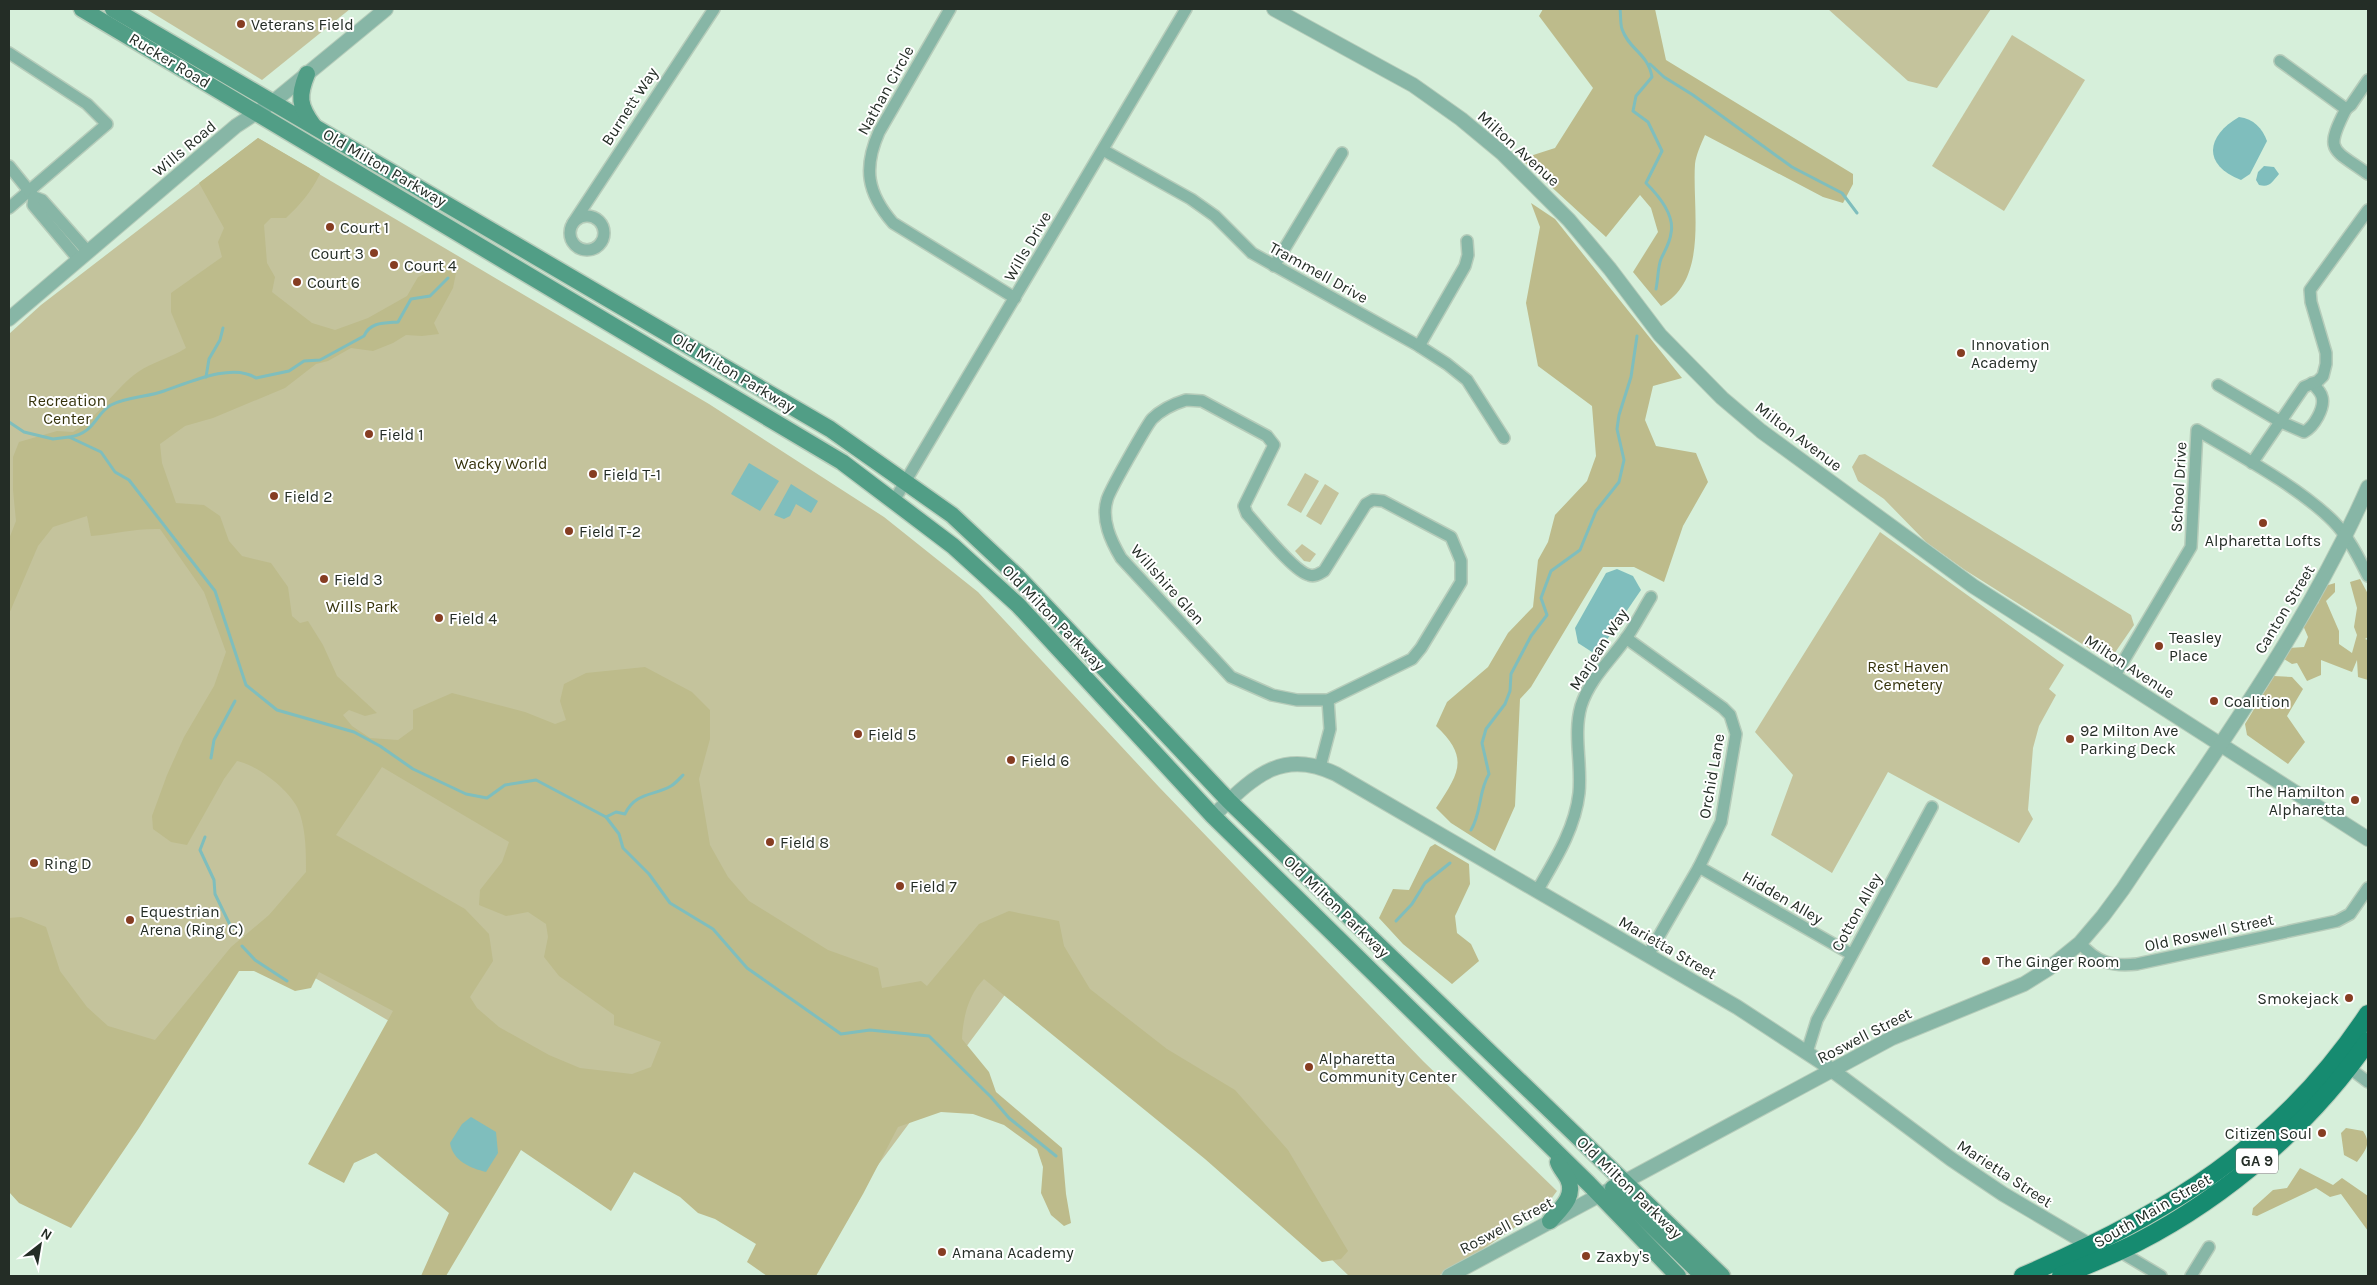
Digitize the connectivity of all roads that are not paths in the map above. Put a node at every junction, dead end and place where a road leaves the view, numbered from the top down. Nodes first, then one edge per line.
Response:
1 (82, 9) edge
2 (113, 9) edge
3 (386, 9) edge
4 (714, 9) edge
5 (950, 9) edge
6 (1186, 9) edge
7 (1274, 9) edge
8 (1292, 13) edge
9 (9, 53) edge
10 (2280, 61) dead end
11 (308, 74) junction
12 (2368, 80) edge
13 (273, 102) junction
14 (2346, 109) junction
15 (257, 112) junction
16 (314, 126) junction
17 (1102, 150) junction
18 (1342, 153) dead end
19 (9, 166) edge
20 (2368, 174) edge
21 (31, 194) junction
22 (9, 208) edge
23 (2368, 210) edge
24 (573, 223) dead end
25 (1467, 240) dead end
26 (84, 256) junction
27 (1274, 266) junction
28 (1015, 298) junction
29 (9, 319) edge
30 (1419, 346) junction
31 (2312, 383) junction
32 (2218, 385) dead end
33 (2280, 422) junction
34 (1504, 438) dead end
35 (2252, 463) junction
36 (906, 481) junction
37 (2368, 486) edge
38 (894, 499) junction
39 (2344, 536) junction
40 (2368, 576) edge
41 (1650, 597) dead end
42 (1626, 638) junction
43 (2114, 677) junction
44 (1328, 700) junction
45 (2219, 744) junction
46 (1320, 767) junction
47 (1229, 801) junction
48 (1932, 807) dead end
49 (1213, 816) junction
50 (2362, 836) edge
51 (2368, 844) edge
52 (1699, 867) junction
53 (2368, 888) edge
54 (1538, 891) junction
55 (2080, 943) junction
56 (1851, 954) junction
57 (1648, 955) junction
58 (2368, 1014) edge
59 (2368, 1041) edge
60 (1807, 1052) junction
61 (2342, 1063) junction
62 (1832, 1070) junction
63 (2368, 1082) edge
64 (1553, 1150) junction
65 (1613, 1188) junction
66 (2162, 1208) junction
67 (1550, 1221) junction
68 (2091, 1246) junction
69 (2209, 1247) dead end
70 (2119, 1251) junction
71 (1449, 1276) edge
72 (1678, 1276) edge
73 (1703, 1276) edge
74 (1722, 1276) edge
75 (2023, 1276) edge
76 (2046, 1276) edge
77 (2061, 1276) edge
78 (2161, 1276) edge
79 (2191, 1276) edge

1 - 15 main road, Rucker Road
2 - 13 main road, Rucker Road
3 - 11 street, Wills Road
4 - 24 street, Burnett Way
5 - 28 street, Nathan Circle
6 - 17 street, Wills Drive
7 - 8 street, Milton Avenue
8 - 43 street, Milton Avenue
9 - 21 street
10 - 14 street
11 - 13 street, Wills Road
11 - 16 main road
12 - 14 street
13 - 15 street, Wills Road
13 - 16 main road, Old Milton Parkway
14 - 20 street
15 - 26 street, Wills Road
15 - 38 main road, Old Milton Parkway
16 - 36 main road, Old Milton Parkway
17 - 27 street, Trammell Drive
17 - 28 street, Wills Drive
18 - 27 street
19 - 21 street
21 - 22 street
21 - 26 street
23 - 31 street
25 - 30 street
26 - 29 street, Wills Road
27 - 30 street, Trammell Drive
28 - 36 street, Wills Drive
30 - 34 street, Trammell Drive
31 - 33 street
31 - 33 street
32 - 33 street
33 - 35 street
35 - 39 street, School Drive
35 - 43 street, School Drive
36 - 38 street, Wills Drive
36 - 47 main road, Old Milton Parkway
37 - 39 street, Canton Street
38 - 49 main road, Old Milton Parkway
39 - 40 street, School Drive
39 - 45 street, Canton Street
41 - 42 street, Marjean Way
42 - 52 street, Orchid Lane
42 - 54 street, Marjean Way
43 - 45 street, Milton Avenue
44 - 44 street, Willshire Glen
44 - 46 street
45 - 50 street, Milton Avenue
45 - 55 street, Roswell Street
46 - 47 street, Marietta Street
46 - 54 street, Marietta Street
47 - 49 street, Marietta Street
47 - 65 main road, Old Milton Parkway
48 - 56 street, Cotton Alley
49 - 64 main road, Old Milton Parkway
50 - 51 street, Milton Avenue
52 - 56 street, Hidden Alley
52 - 57 street, Orchid Lane
53 - 55 street, Old Roswell Street
54 - 57 street, Marietta Street
55 - 62 street, Roswell Street
56 - 60 street, Cotton Alley
57 - 60 street, Marietta Street
58 - 61 main road, South Main Street / GA 9
59 - 61 main road, South Main Street / GA 9
60 - 62 street, Marietta Street
61 - 63 street
61 - 66 main road, South Main Street / GA 9
61 - 70 main road, South Main Street / GA 9
62 - 65 street, Roswell Street
62 - 68 street, Marietta Street
64 - 65 main road, Old Milton Parkway
64 - 67 main road
65 - 67 street, Roswell Street
65 - 72 main road, Old Milton Parkway
65 - 73 main road
65 - 74 main road, Old Milton Parkway
66 - 68 main road, South Main Street / GA 9
66 - 70 main road
67 - 71 street, Roswell Street
68 - 75 main road, South Main Street / GA 9
68 - 76 main road
69 - 79 street
70 - 77 main road, South Main Street / GA 9
70 - 78 street

